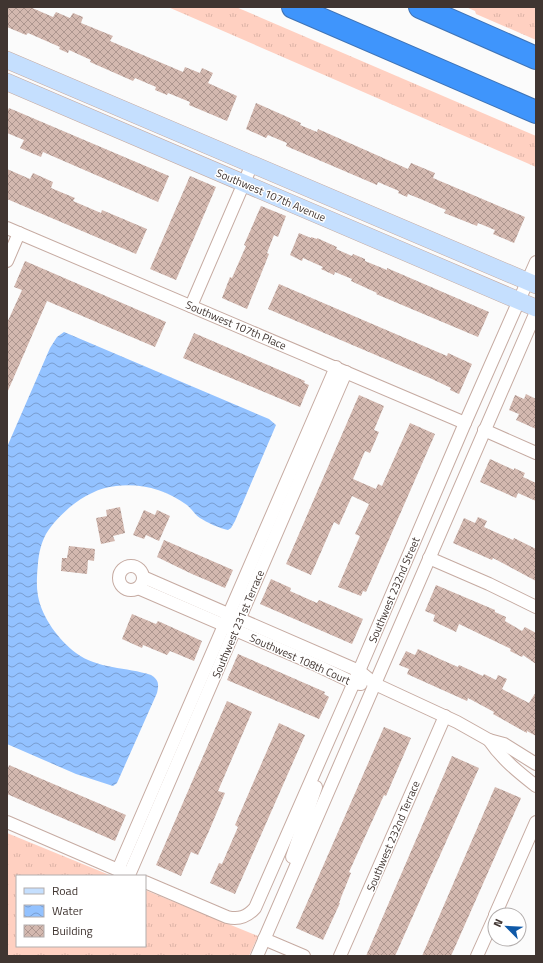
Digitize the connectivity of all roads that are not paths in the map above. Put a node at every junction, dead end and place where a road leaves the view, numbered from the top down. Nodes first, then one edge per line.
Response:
1 (293, 7) edge
2 (420, 7) edge
3 (536, 58) edge
4 (7, 60) edge
5 (7, 82) edge
6 (536, 112) edge
7 (252, 164) junction
8 (244, 183) junction
9 (7, 228) edge
10 (19, 233) junction
11 (7, 261) edge
12 (536, 262) edge
13 (532, 283) edge
14 (519, 301) junction
15 (191, 306) junction
16 (536, 308) edge
17 (536, 312) edge
18 (341, 369) junction
19 (465, 423) junction
20 (484, 430) junction
21 (536, 453) edge
22 (429, 558) junction
23 (141, 583) dead end
24 (536, 607) edge
25 (232, 622) junction
26 (359, 671) junction
27 (354, 683) junction
28 (375, 684) junction
29 (343, 708) junction
30 (445, 716) junction
31 (489, 740) junction
32 (536, 764) edge
33 (536, 786) edge
34 (7, 822) edge
35 (536, 822) edge
36 (126, 874) edge
37 (146, 882) edge
38 (499, 907) edge
39 (271, 923) junction
40 (487, 934) edge
41 (264, 939) junction
42 (257, 956) edge
43 (304, 956) edge
44 (340, 956) edge
45 (477, 956) edge

1 - 6 highway
2 - 3 highway
4 - 7 street, Southwest 107th Avenue
5 - 8 street, Southwest 107th Avenue
7 - 8 street
7 - 13 street, Southwest 107th Avenue
8 - 14 street, Southwest 107th Avenue
8 - 15 street
9 - 10 street, Southwest 107th Place
10 - 11 street
10 - 15 street, Southwest 107th Place
12 - 13 street, Southwest 232nd Street
13 - 14 street, Southwest 232nd Street
14 - 16 street, Southwest 107th Avenue
14 - 19 street, Southwest 232nd Street
15 - 18 street, Southwest 107th Place
17 - 20 street, Southwest 232nd Street
18 - 19 street, Southwest 107th Place
18 - 25 street, Southwest 231st Terrace
19 - 26 street, Southwest 232nd Street
20 - 21 street
20 - 22 street, Southwest 232nd Street
22 - 24 street
22 - 28 street, Southwest 232nd Street
23 - 25 street, Southwest 108th Court
25 - 26 street, Southwest 108th Court
25 - 27 street, Southwest 108th Court
25 - 36 street, Southwest 231st Terrace
26 - 27 street, Southwest 232nd Street
26 - 28 street, Southwest 108th Court
27 - 28 street, Southwest 108th Court
27 - 29 street, Southwest 232nd Street
28 - 30 street, Southwest 108th Court
28 - 39 street, Southwest 232nd Street
29 - 37 street, Southwest 232nd Street
29 - 39 street
30 - 31 street, Southwest 108th Court
30 - 44 street, Southwest 232nd Terrace
31 - 32 street, Southwest 108th Court
31 - 33 street, Southwest 108th Court
34 - 36 street
35 - 38 street
39 - 41 street, Southwest 232nd Street
40 - 45 street
41 - 42 street, Southwest 232nd Street
41 - 43 street

